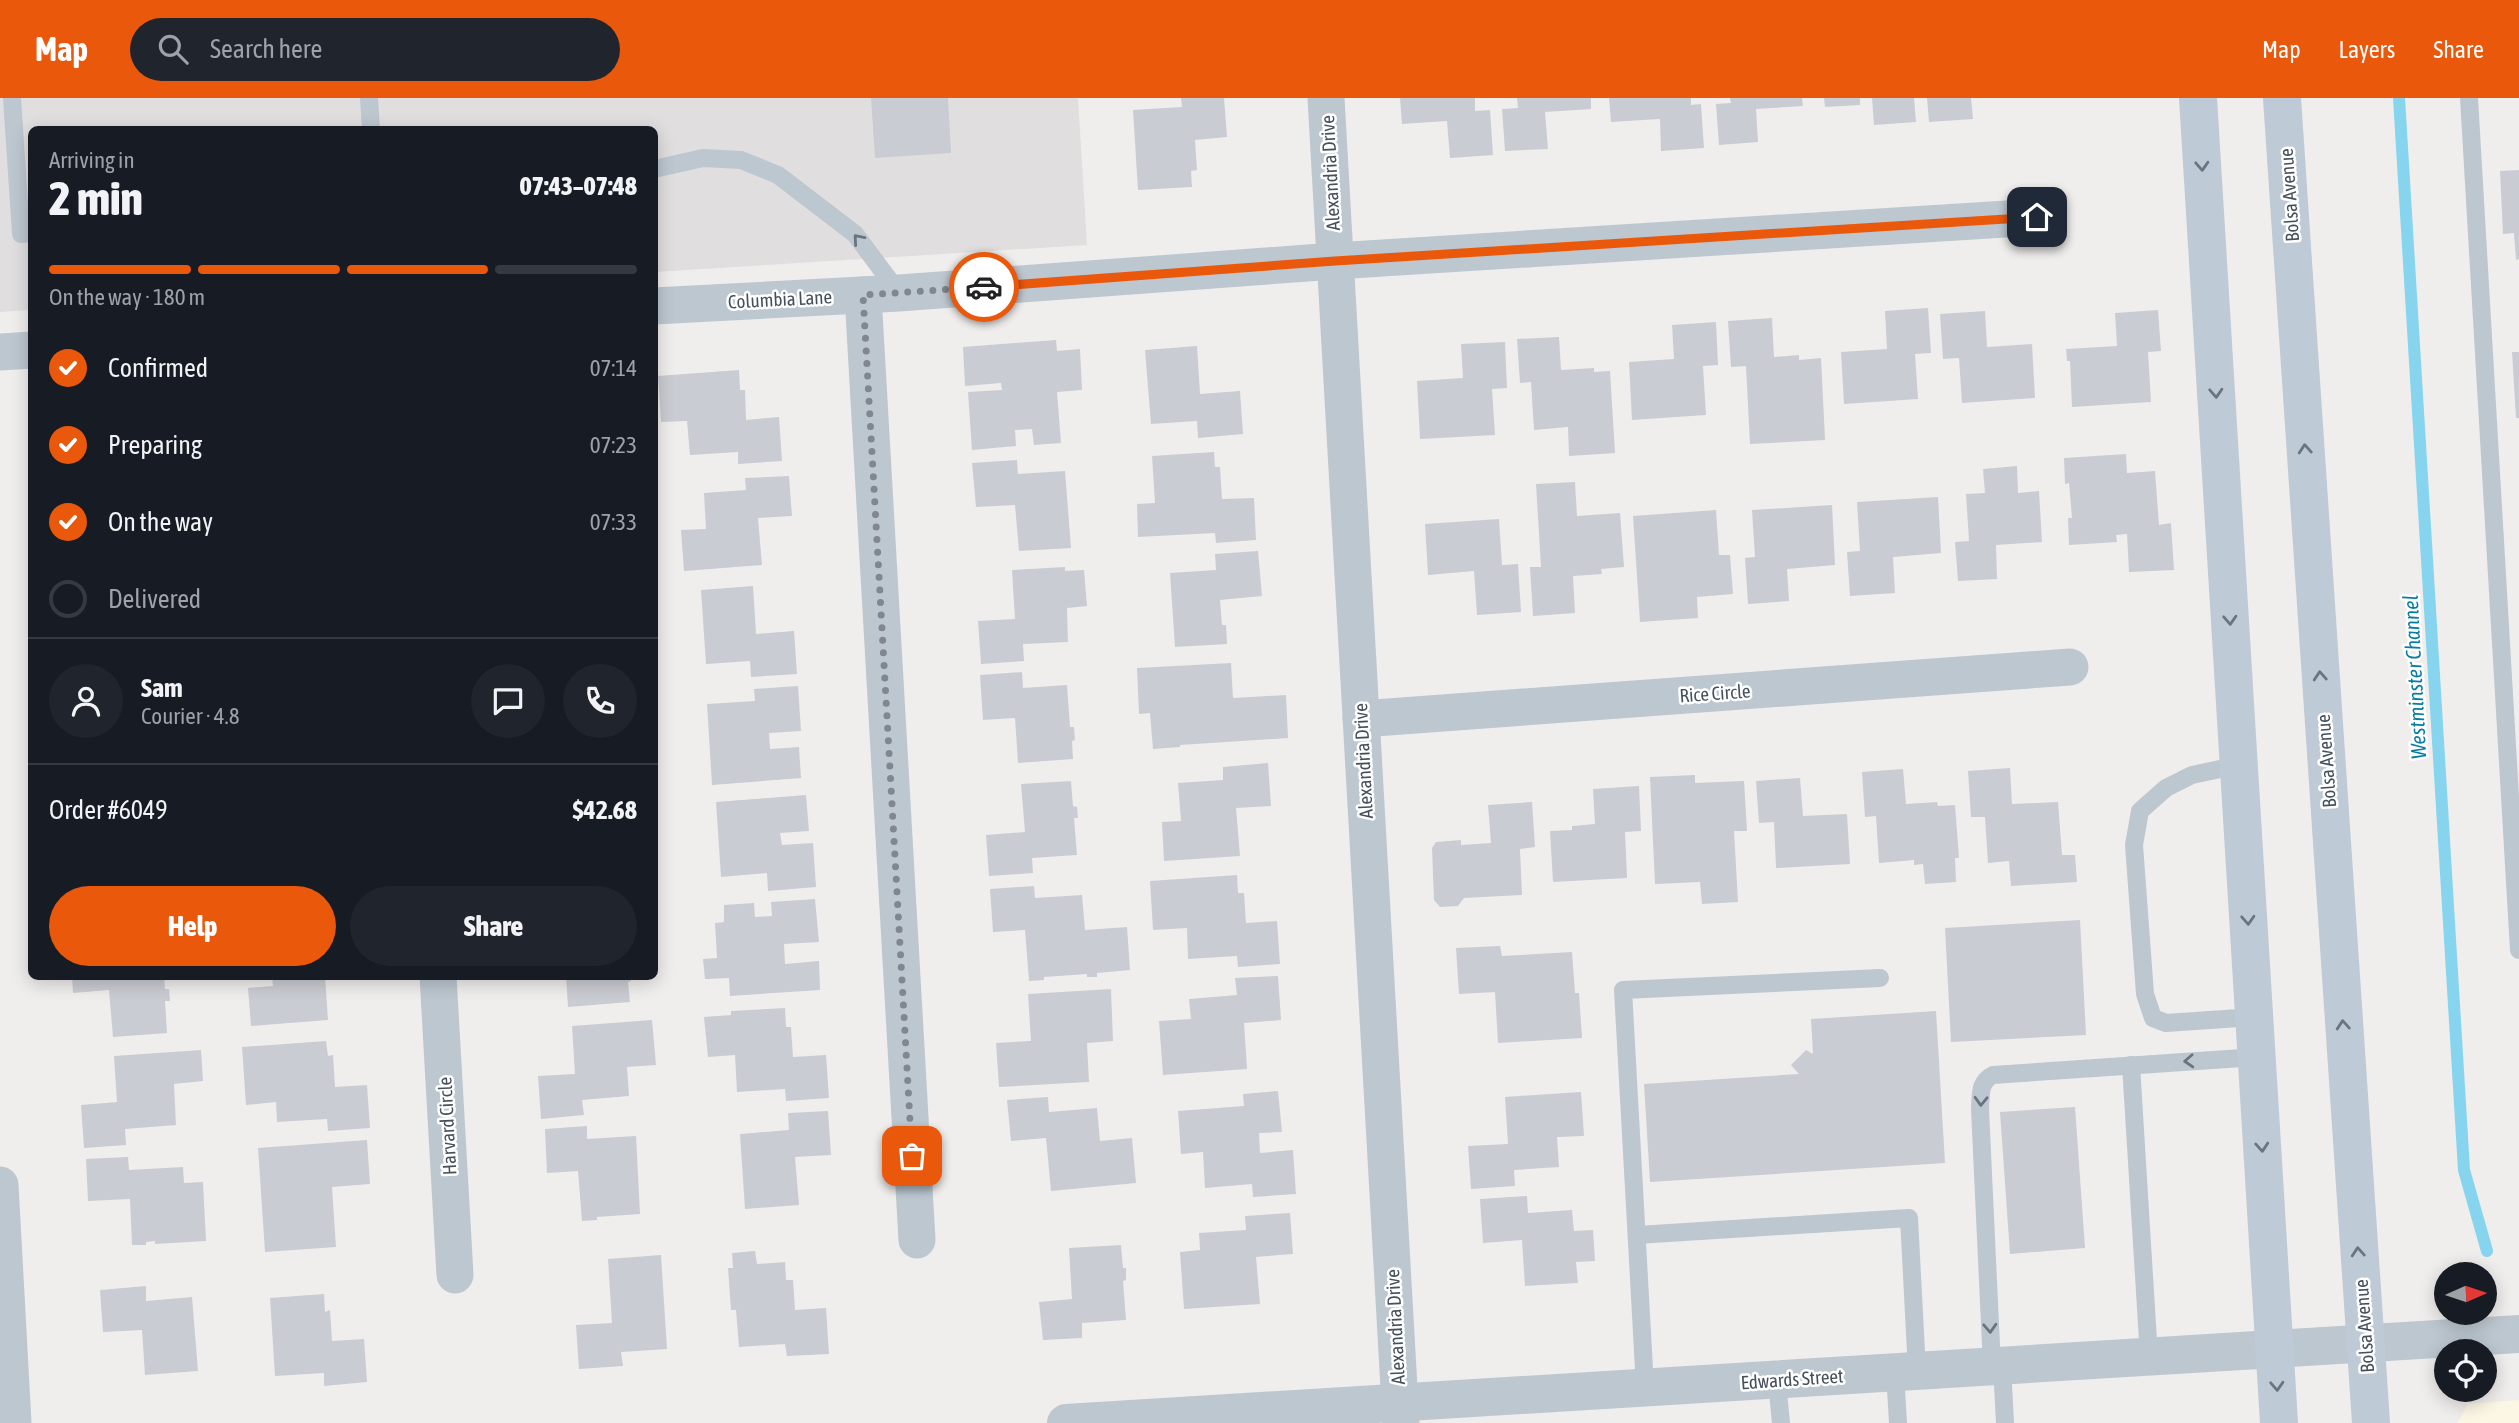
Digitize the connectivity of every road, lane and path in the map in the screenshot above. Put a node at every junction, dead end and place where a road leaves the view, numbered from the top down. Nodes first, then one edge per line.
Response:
1 (13, 98) edge
2 (369, 98) edge
3 (1326, 98) edge
4 (2198, 98) edge
5 (2282, 98) edge
6 (2469, 98) edge
7 (371, 126) edge
8 (658, 168) edge
9 (2037, 217) dead end
10 (28, 233) edge
11 (1335, 261) junction
12 (899, 293) junction
13 (863, 295) junction
14 (658, 306) edge
15 (28, 350) edge
16 (0, 352) edge
17 (2070, 667) dead end
18 (1361, 719) junction
19 (2239, 765) junction
20 (2519, 950) edge
21 (1880, 978) dead end
22 (438, 980) edge
23 (2254, 1017) junction
24 (2257, 1057) junction
25 (2131, 1065) junction
26 (0, 1185) edge
27 (1637, 1235) junction
28 (917, 1240) dead end
29 (455, 1275) dead end
30 (2519, 1334) edge
31 (2365, 1344) junction
32 (2274, 1349) junction
33 (2149, 1357) junction
34 (1997, 1366) junction
35 (1906, 1372) junction
36 (1777, 1381) junction
37 (1645, 1387) junction
38 (1401, 1413) edge
39 (13, 1423) edge
40 (1066, 1423) edge
41 (1781, 1423) edge
42 (1898, 1423) edge
43 (2005, 1423) edge
44 (2279, 1423) edge
45 (2371, 1423) edge

1 - 10 lane
2 - 7 lane
3 - 11 street, Alexandria Drive
4 -> 19 main road
31 -> 5 main road, Bolsa Avenue
6 - 20 lane
12 -> 8 lane
9 - 11 street, Columbia Lane
11 - 12 street, Columbia Lane
11 - 18 street, Alexandria Drive
12 - 13 street, Columbia Lane
13 - 14 street, Columbia Lane
13 - 28 street
15 - 16 street
17 - 18 street, Rice Circle
18 - 38 street, Alexandria Drive
19 -> 23 main road
19 - 23 lane
21 - 27 lane
22 - 29 street, Harvard Circle
23 - 24 main road
24 -> 25 lane
24 -> 32 main road
25 - 33 lane
25 -> 34 lane
26 - 39 street
27 - 35 lane
27 - 37 lane
30 - 31 street, Edwards Street
31 - 32 street, Edwards Street
31 - 45 main road, Bolsa Avenue
32 - 33 street, Edwards Street
32 -> 44 main road
33 - 34 street, Edwards Street
34 - 35 street, Edwards Street
34 - 43 lane
35 - 36 street, Edwards Street
35 - 42 lane
36 - 37 street, Edwards Street
36 - 41 lane
37 - 38 street, Edwards Street
38 - 40 street, Edwards Street

